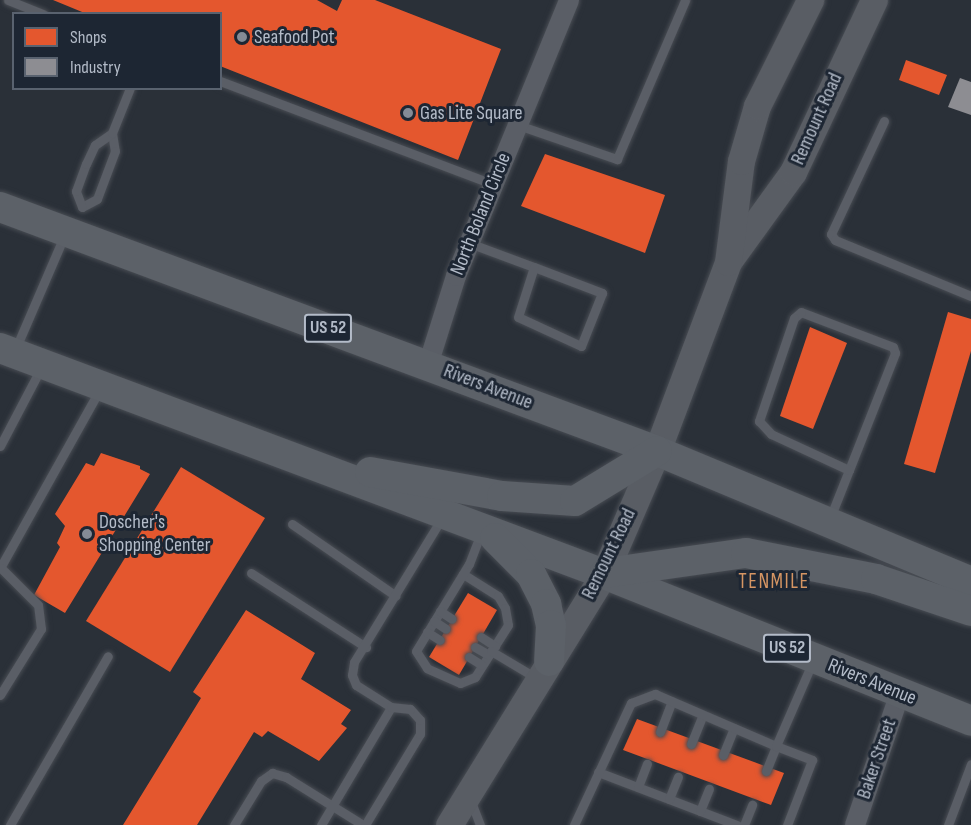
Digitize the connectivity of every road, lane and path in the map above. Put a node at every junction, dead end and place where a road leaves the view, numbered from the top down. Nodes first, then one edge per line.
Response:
1 (8, 0) edge
2 (569, 0) edge
3 (685, 0) edge
4 (810, 0) edge
5 (874, 0) edge
6 (38, 12) edge
7 (222, 82) edge
8 (129, 90) edge
9 (884, 121) dead end
10 (518, 124) junction
11 (112, 133) junction
12 (493, 184) junction
13 (0, 207) edge
14 (74, 222) junction
15 (469, 243) junction
16 (728, 262) junction
17 (534, 267) junction
18 (971, 296) edge
19 (7, 350) edge
20 (44, 364) junction
21 (428, 365) junction
22 (102, 386) junction
23 (0, 446) edge
24 (657, 451) junction
25 (849, 470) junction
26 (450, 502) junction
27 (828, 523) junction
28 (292, 524) dead end
29 (485, 531) junction
30 (1, 568) edge
31 (251, 573) dead end
32 (463, 574) junction
33 (604, 574) junction
34 (396, 596) junction
35 (970, 599) edge
36 (440, 611) junction
37 (452, 619) dead end
38 (434, 621) junction
39 (446, 629) dead end
40 (427, 632) junction
41 (481, 637) dead end
42 (440, 640) dead end
43 (366, 646) junction
44 (475, 647) dead end
45 (492, 650) junction
46 (108, 657) dead end
47 (469, 657) dead end
48 (814, 659) junction
49 (482, 665) junction
50 (543, 670) junction
51 (900, 693) junction
52 (0, 695) edge
53 (672, 701) junction
54 (391, 707) junction
55 (703, 715) junction
56 (971, 721) edge
57 (734, 728) junction
58 (660, 732) dead end
59 (691, 744) dead end
60 (776, 746) junction
61 (723, 755) dead end
62 (647, 764) dead end
63 (971, 764) edge
64 (766, 771) dead end
65 (598, 772) junction
66 (678, 777) dead end
67 (638, 787) junction
68 (709, 789) dead end
69 (469, 794) junction
70 (669, 799) junction
71 (333, 805) junction
72 (752, 805) dead end
73 (700, 811) junction
74 (10, 825) edge
75 (234, 825) edge
76 (321, 825) edge
77 (364, 825) edge
78 (449, 825) edge
79 (480, 825) edge
80 (574, 825) edge
81 (737, 825) edge
82 (744, 825) edge
83 (787, 825) edge
84 (855, 825) edge
85 (948, 825) edge

1 - 6 lane
2 - 10 street, North Boland Circle
3 - 10 lane
4 - 16 main road, Remount Road
5 - 16 main road, Remount Road
7 - 12 lane
8 - 11 lane
9 - 18 lane
10 - 12 street, North Boland Circle
11 - 14 lane
11 - 14 lane
12 - 15 street, North Boland Circle
13 - 14 main road, Rivers Avenue / US 52
14 - 19 lane
14 - 21 main road, Rivers Avenue / US 52
15 - 17 lane
15 - 21 street, North Boland Circle
16 - 24 main road, Remount Road
17 - 17 lane
19 - 20 main road
20 - 22 main road
20 - 23 lane
21 - 24 main road, Rivers Avenue / US 52
22 - 26 main road
22 - 30 lane
24 - 26 main road
24 - 27 main road, Rivers Avenue / US 52
24 - 33 main road, Remount Road
25 - 25 lane
25 - 27 lane
26 - 29 main road, Rivers Avenue / US 52
26 - 34 lane
27 - 35 main road, Rivers Avenue / US 52
28 - 34 lane
29 - 32 lane
29 - 33 main road, Rivers Avenue / US 52
29 - 50 main road
30 - 52 lane
31 - 43 lane
32 - 36 lane
32 - 45 lane
33 - 35 main road
33 - 48 main road, Rivers Avenue / US 52
33 - 50 main road, Remount Road
34 - 43 lane
36 - 37 lane
36 - 38 lane
38 - 39 lane
38 - 40 lane
40 - 42 lane
40 - 49 lane
41 - 45 lane
43 - 54 lane
44 - 45 lane
45 - 49 lane
45 - 50 lane
46 - 74 lane
47 - 49 lane
48 - 51 main road, Rivers Avenue / US 52
48 - 60 lane
50 - 69 main road, Remount Road
51 - 56 main road, Rivers Avenue / US 52
51 - 84 street, Baker Street
53 - 55 lane
53 - 58 lane
53 - 65 lane
54 - 71 lane
54 - 77 lane
55 - 57 lane
55 - 59 lane
57 - 60 lane
57 - 61 lane
60 - 64 lane
60 - 83 lane
62 - 67 lane
63 - 85 lane
65 - 67 lane
65 - 80 lane
66 - 70 lane
67 - 70 lane
68 - 73 lane
69 - 78 main road, Remount Road
69 - 79 lane
70 - 73 lane
71 - 75 lane
71 - 76 lane
71 - 77 lane
72 - 82 lane
73 - 81 lane

